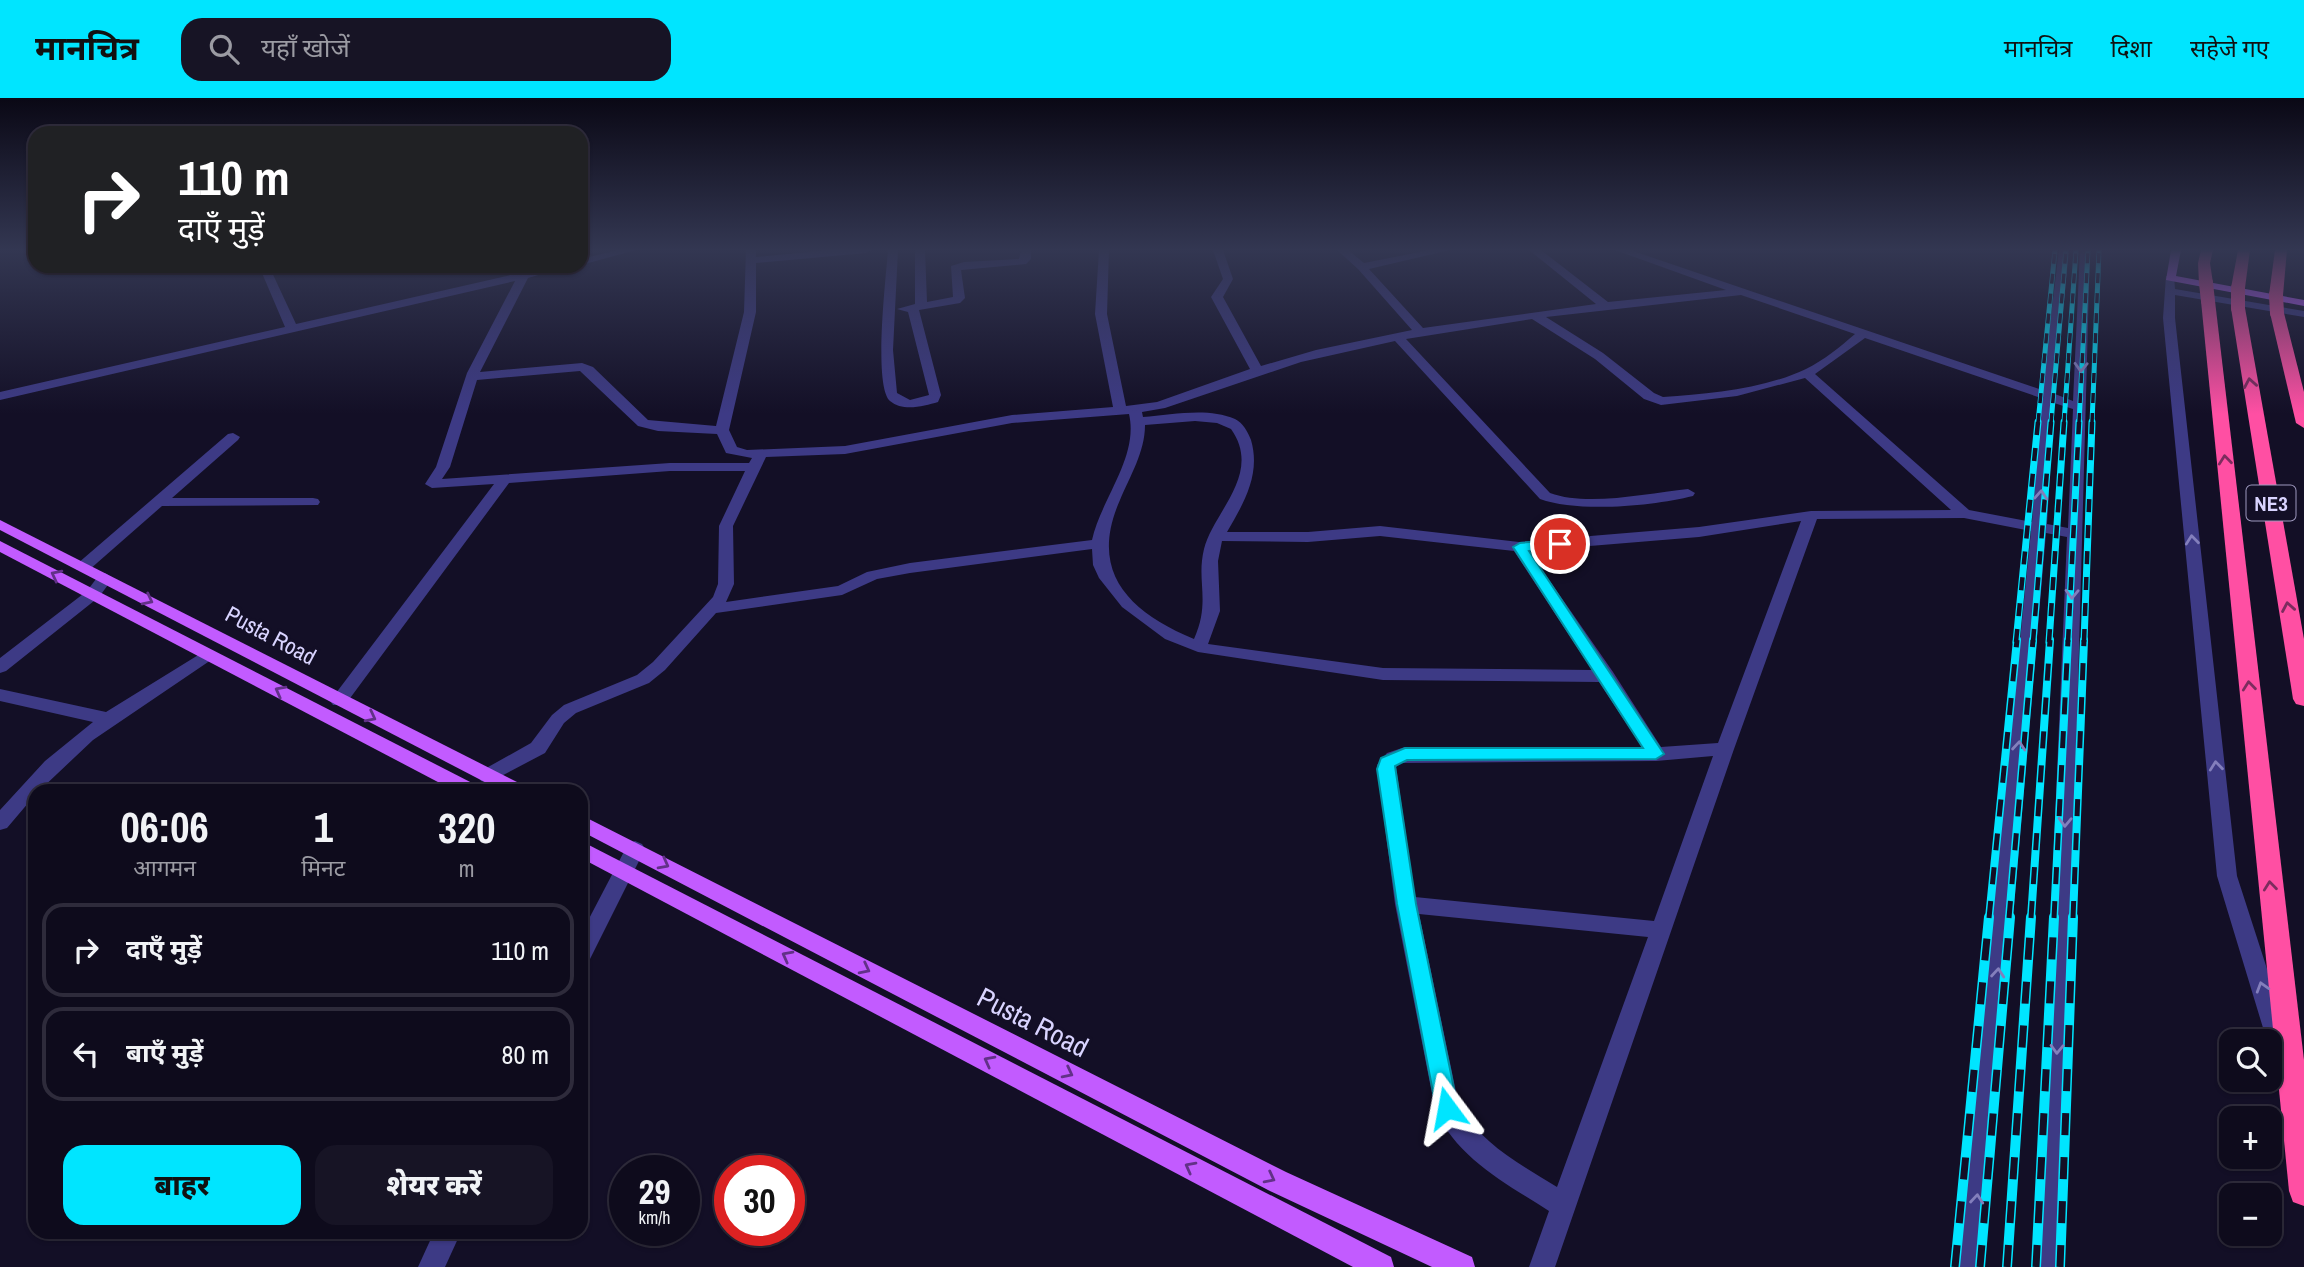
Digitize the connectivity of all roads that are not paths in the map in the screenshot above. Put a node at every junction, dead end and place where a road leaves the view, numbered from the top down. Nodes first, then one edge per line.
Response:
1 (281, 305) edge
2 (393, 305) edge
3 (508, 305) edge
4 (750, 305) edge
5 (889, 305) edge
6 (936, 305) edge
7 (1101, 305) edge
8 (1221, 305) edge
9 (1396, 305) edge
10 (1604, 305) edge
11 (1629, 305) edge
12 (1777, 305) edge
13 (2058, 305) edge
14 (2083, 305) edge
15 (2169, 305) edge
16 (2208, 305) edge
17 (2238, 305) edge
18 (2261, 305) edge
19 (2277, 305) edge
20 (917, 307) junction
21 (1607, 307) junction
22 (889, 310) junction
23 (2304, 314) edge
24 (1535, 316) junction
25 (291, 327) junction
26 (1422, 334) junction
27 (1863, 334) junction
28 (1399, 338) junction
29 (1258, 372) junction
30 (473, 373) junction
31 (1808, 374) junction
32 (0, 396) edge
33 (2048, 397) junction
34 (2079, 407) junction
35 (1132, 414) junction
36 (2304, 423) edge
37 (722, 430) junction
38 (233, 436) dead end
39 (757, 460) junction
40 (504, 480) junction
41 (1688, 493) dead end
42 (158, 502) junction
43 (313, 502) dead end
44 (1964, 514) junction
45 (1811, 515) junction
46 (0, 524) edge
47 (2039, 527) junction
48 (2074, 534) junction
49 (1217, 536) junction
50 (1097, 544) junction
51 (0, 546) edge
52 (1520, 547) junction
53 (83, 567) junction
54 (105, 578) junction
55 (93, 594) junction
56 (711, 609) junction
57 (1198, 647) junction
58 (208, 654) junction
59 (0, 667) edge
60 (1606, 676) junction
61 (0, 695) edge
62 (2304, 699) edge
63 (339, 701) junction
64 (108, 719) junction
65 (1725, 749) junction
66 (1656, 754) junction
67 (488, 776) junction
68 (35, 784) edge
69 (458, 784) edge
70 (504, 784) edge
71 (28, 792) edge
72 (0, 823) edge
73 (588, 826) edge
74 (635, 849) junction
75 (588, 853) edge
76 (622, 870) junction
77 (1406, 904) junction
78 (1660, 930) junction
79 (588, 940) edge
80 (2290, 1076) junction
81 (2304, 1191) edge
82 (1563, 1205) junction
83 (445, 1239) edge
84 (431, 1267) edge
85 (1381, 1267) edge
86 (1462, 1267) edge
87 (1542, 1267) edge
88 (1970, 1267) edge
89 (2049, 1267) edge

1 - 25 street
2 - 25 street
3 - 30 street
4 - 37 street
5 - 22 street
6 - 20 street
7 - 35 street
8 - 29 street
9 - 26 street
10 - 21 street
11 - 21 street
12 - 27 street
13 - 33 street
14 -> 34 street
80 -> 15 street
80 -> 16 highway
62 -> 17 highway, NE3, bridge
18 - 23 street
19 - 36 highway, bridge
20 - 22 street
20 - 22 street
21 - 24 street
24 - 26 street
24 - 31 street
25 - 32 street
26 - 28 street
27 - 31 street
27 - 33 street
28 - 29 street
28 - 41 street
29 - 35 street
30 - 37 street
30 - 40 street
31 - 44 street
33 - 34 street
47 -> 33 street
34 - 48 street
35 - 39 street
35 - 49 street
35 - 50 street
37 - 39 street
38 - 42 street
39 - 40 street
39 - 56 street
40 - 63 street
42 - 43 street
42 - 53 street
44 - 45 street
44 - 47 street
45 - 52 street
45 - 65 street
46 - 53 main road, Pusta Road
47 - 48 street
88 -> 47 street
48 -> 89 street
49 - 52 street
49 - 57 street
50 - 56 street
50 - 57 street
55 -> 51 main road, Pusta Road
52 - 60 street
53 - 54 main road, Pusta Road
54 - 55 street
54 -> 63 main road, Pusta Road
55 - 58 main road, Pusta Road
55 - 59 street
56 - 67 street
57 - 60 street
58 - 64 street
69 -> 58 main road, Pusta Road
60 - 66 street
61 - 64 street
63 -> 67 main road, Pusta Road
64 - 68 street
65 - 66 street
65 - 78 street
66 - 77 street
67 - 70 main road, Pusta Road
71 - 72 street
73 - 74 main road, Pusta Road
74 - 76 street
74 -> 86 main road, Pusta Road
75 - 76 main road
76 - 79 street
85 -> 76 main road
77 - 78 street
77 - 82 street
78 - 82 street
80 - 81 highway
82 - 87 street
83 - 84 street

